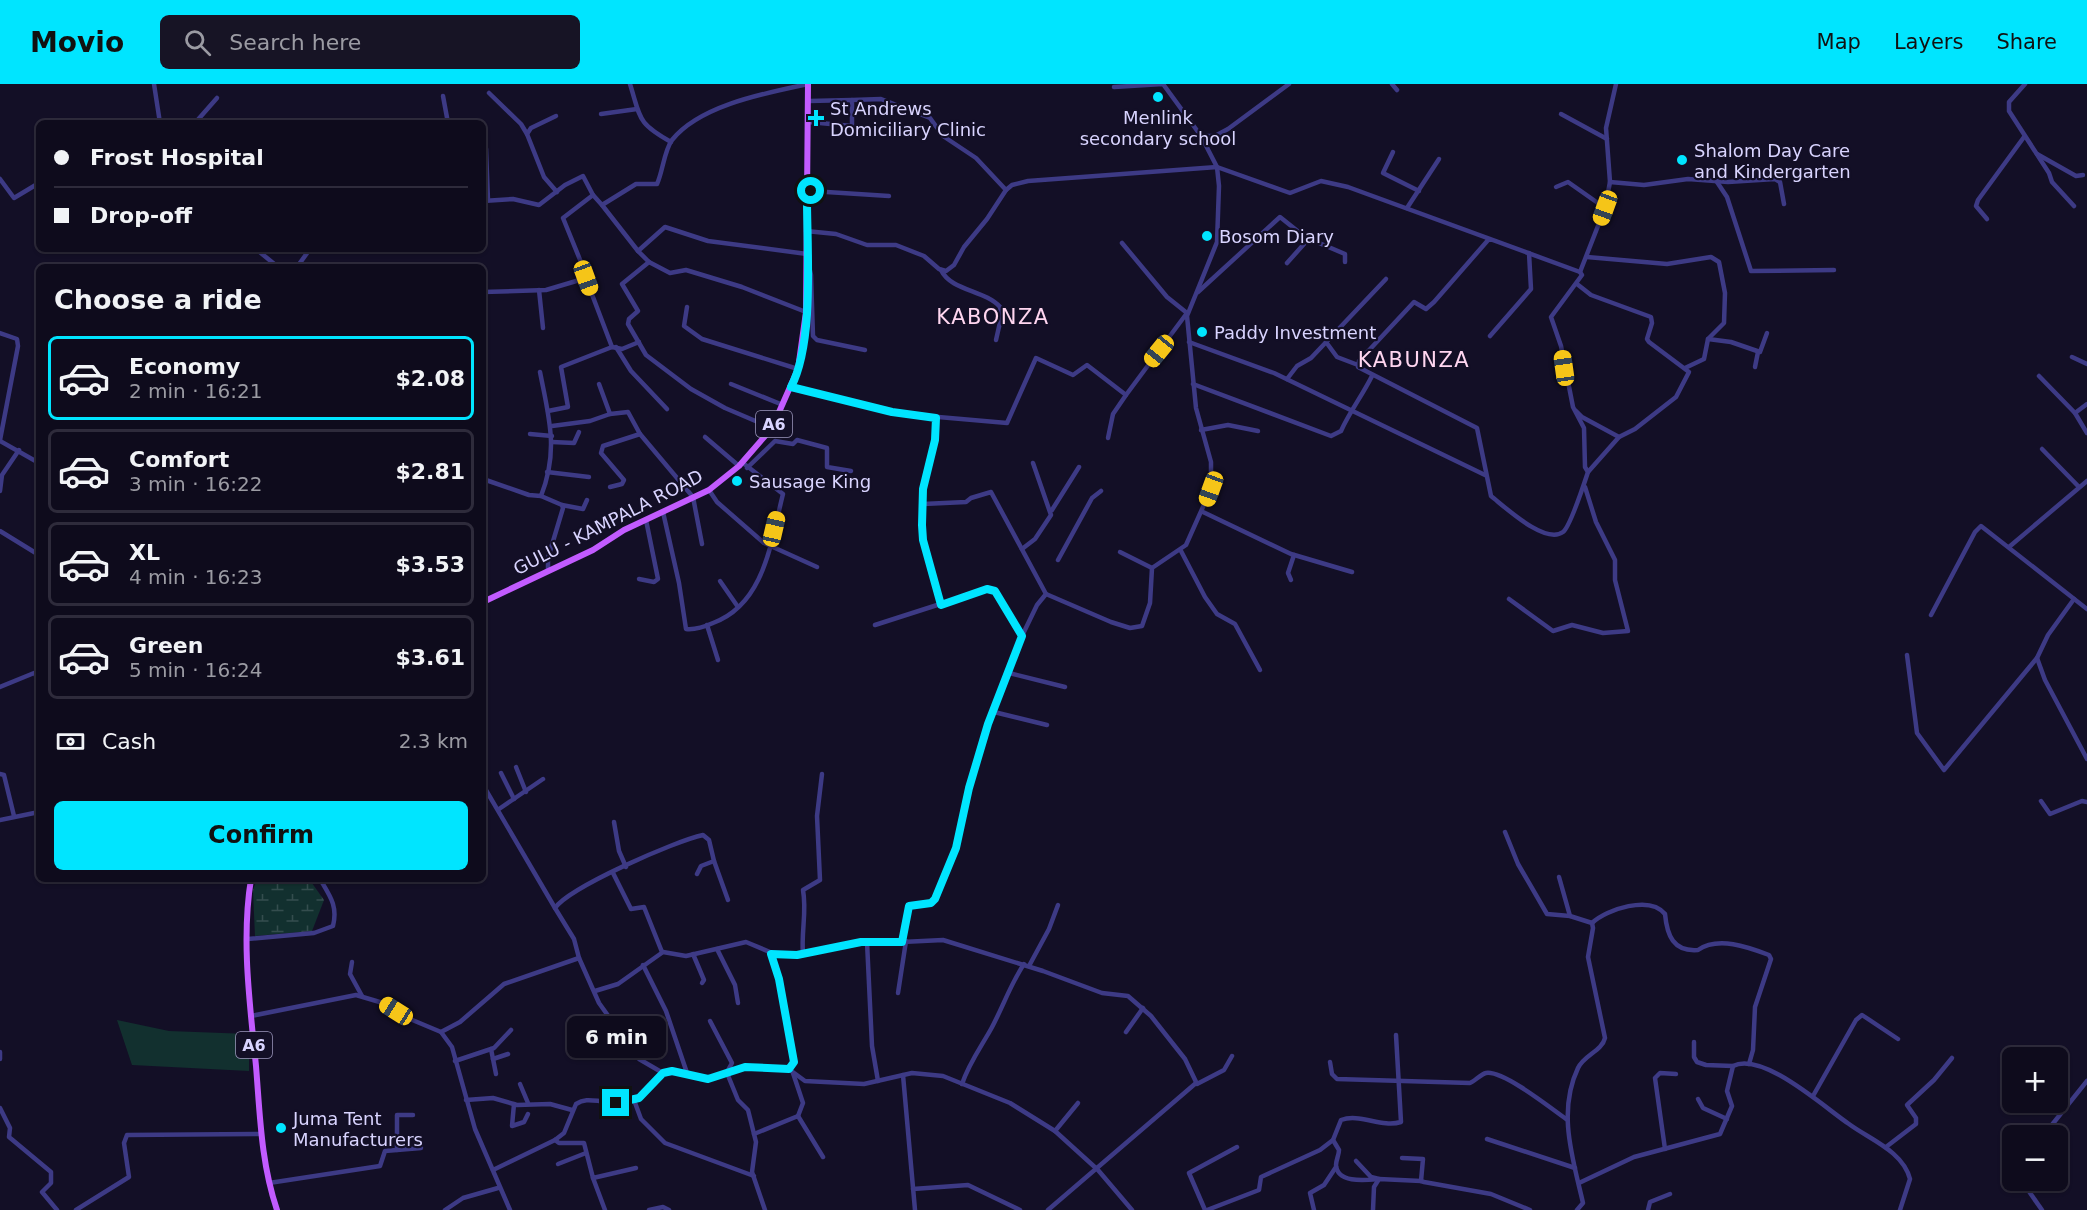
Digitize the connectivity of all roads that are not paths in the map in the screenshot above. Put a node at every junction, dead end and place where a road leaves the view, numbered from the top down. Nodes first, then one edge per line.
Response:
1 (154, 84) edge
2 (630, 84) edge
3 (808, 84) edge
4 (1289, 84) edge
5 (1392, 84) edge
6 (1616, 84) edge
7 (2025, 84) edge
8 (1114, 87) dead end
9 (1397, 90) dead end
10 (489, 93) dead end
11 (443, 96) dead end
12 (217, 98) dead end
13 (852, 100) junction
14 (809, 101) junction
15 (636, 109) junction
16 (601, 114) dead end
17 (1561, 114) dead end
18 (556, 116) dead end
19 (160, 120) edge
20 (198, 120) edge
21 (447, 120) edge
22 (808, 122) junction
23 (527, 134) junction
24 (1201, 136) junction
25 (2024, 137) junction
26 (1607, 139) junction
27 (671, 142) junction
28 (1393, 152) dead end
29 (2035, 153) junction
30 (1439, 159) dead end
31 (1217, 166) junction
32 (2083, 175) dead end
33 (0, 179) edge
34 (1610, 182) junction
35 (1717, 182) junction
36 (36, 185) edge
37 (807, 186) junction
38 (1556, 187) dead end
39 (1006, 190) junction
40 (1419, 191) junction
41 (557, 192) junction
42 (593, 195) junction
43 (889, 196) dead end
44 (486, 200) edge
45 (1784, 204) dead end
46 (602, 205) junction
47 (2074, 206) dead end
48 (1407, 208) junction
49 (1605, 208) junction
50 (1987, 219) dead end
51 (806, 231) junction
52 (1305, 237) junction
53 (1489, 239) junction
54 (1122, 243) dead end
55 (638, 251) junction
56 (260, 252) edge
57 (1529, 253) junction
58 (807, 257) junction
59 (1587, 257) junction
60 (649, 262) junction
61 (1344, 262) dead end
62 (1287, 263) dead end
63 (274, 264) edge
64 (941, 270) junction
65 (1834, 270) dead end
66 (1580, 272) junction
67 (585, 276) junction
68 (1386, 279) dead end
69 (1577, 284) junction
70 (539, 290) junction
71 (486, 292) edge
72 (1197, 293) junction
73 (687, 307) dead end
74 (806, 312) junction
75 (1187, 314) junction
76 (543, 328) dead end
77 (0, 333) edge
78 (1767, 333) dead end
79 (1490, 336) dead end
80 (1708, 339) junction
81 (996, 340) dead end
82 (639, 342) junction
83 (1189, 342) junction
84 (1326, 342) junction
85 (614, 347) junction
86 (865, 350) dead end
87 (1758, 352) junction
88 (2072, 357) dead end
89 (2087, 364) edge
90 (1358, 365) junction
91 (1755, 367) dead end
92 (1685, 368) junction
93 (798, 369) junction
94 (540, 372) dead end
95 (1371, 376) junction
96 (2039, 376) dead end
97 (1287, 379) junction
98 (599, 384) dead end
99 (731, 384) dead end
100 (1193, 384) junction
101 (791, 387) junction
102 (1126, 395) junction
103 (2087, 404) edge
104 (783, 405) junction
105 (1573, 407) junction
106 (1351, 408) junction
107 (667, 409) dead end
108 (548, 411) junction
109 (2075, 413) junction
110 (610, 414) junction
111 (936, 418) junction
112 (552, 426) junction
113 (772, 428) junction
114 (1201, 430) junction
115 (1258, 431) dead end
116 (579, 432) dead end
117 (2087, 432) edge
118 (530, 434) dead end
119 (640, 434) junction
120 (705, 437) dead end
121 (1619, 437) junction
122 (1108, 438) dead end
123 (552, 439) junction
124 (0, 440) edge
125 (2042, 449) dead end
126 (19, 450) junction
127 (36, 461) edge
128 (1033, 463) dead end
129 (743, 466) junction
130 (1079, 467) dead end
131 (851, 471) dead end
132 (547, 472) junction
133 (1588, 472) junction
134 (1485, 475) junction
135 (589, 477) dead end
136 (486, 480) edge
137 (2087, 481) edge
138 (610, 487) dead end
139 (1585, 487) junction
140 (2079, 487) junction
141 (709, 490) junction
142 (0, 491) edge
143 (1101, 491) dead end
144 (541, 496) junction
145 (693, 497) junction
146 (587, 500) dead end
147 (923, 504) junction
148 (562, 505) junction
149 (1052, 510) junction
150 (663, 512) junction
151 (1203, 512) junction
152 (646, 520) junction
153 (0, 531) edge
154 (702, 544) dead end
155 (770, 547) junction
156 (2009, 547) junction
157 (1022, 549) junction
158 (1181, 550) junction
159 (1120, 552) dead end
160 (36, 553) edge
161 (1294, 555) junction
162 (1058, 560) dead end
163 (817, 567) dead end
164 (1152, 568) junction
165 (548, 571) junction
166 (1352, 572) dead end
167 (639, 579) dead end
168 (1291, 580) dead end
169 (720, 581) dead end
170 (1046, 594) junction
171 (2074, 599) junction
172 (1509, 600) dead end
173 (486, 601) edge
174 (941, 605) junction
175 (738, 607) junction
176 (2087, 609) edge
177 (1931, 615) dead end
178 (707, 625) junction
179 (875, 625) dead end
180 (1022, 636) junction
181 (1907, 655) dead end
182 (2037, 658) junction
183 (718, 660) dead end
184 (1260, 670) dead end
185 (36, 672) edge
186 (1009, 673) junction
187 (0, 687) edge
188 (1065, 687) dead end
189 (994, 712) junction
190 (1047, 725) dead end
191 (2087, 759) edge
192 (516, 767) dead end
193 (501, 773) dead end
194 (0, 774) edge
195 (822, 774) dead end
196 (543, 779) dead end
197 (486, 790) edge
198 (526, 792) junction
199 (514, 799) junction
200 (2041, 801) dead end
201 (2087, 802) edge
202 (499, 809) junction
203 (36, 812) edge
204 (14, 816) junction
205 (0, 819) edge
206 (614, 822) dead end
207 (1505, 832) dead end
208 (714, 861) junction
209 (626, 867) junction
210 (613, 873) junction
211 (697, 874) dead end
212 (1559, 877) dead end
213 (251, 882) edge
214 (322, 882) edge
215 (728, 900) dead end
216 (1058, 905) dead end
217 (555, 908) junction
218 (1570, 916) junction
219 (1592, 923) junction
220 (248, 939) junction
221 (904, 941) junction
222 (867, 942) junction
223 (717, 949) junction
224 (662, 952) junction
225 (693, 954) junction
226 (771, 954) junction
227 (803, 954) junction
228 (579, 958) junction
229 (352, 962) dead end
230 (643, 965) junction
231 (1026, 965) junction
232 (702, 983) dead end
233 (595, 991) junction
234 (898, 993) dead end
235 (362, 996) junction
236 (738, 1003) dead end
237 (1143, 1008) junction
238 (251, 1016) junction
239 (710, 1021) dead end
240 (511, 1030) dead end
241 (441, 1032) junction
242 (1126, 1032) dead end
243 (1396, 1035) dead end
244 (1898, 1039) dead end
245 (1694, 1042) dead end
246 (491, 1050) junction
247 (0, 1052) edge
248 (508, 1054) dead end
249 (1232, 1056) dead end
250 (1952, 1058) dead end
251 (0, 1059) edge
252 (493, 1059) junction
253 (455, 1061) junction
254 (1330, 1062) dead end
255 (1749, 1064) junction
256 (1732, 1066) junction
257 (790, 1070) junction
258 (663, 1073) junction
259 (687, 1073) junction
260 (727, 1073) junction
261 (496, 1074) dead end
262 (1676, 1074) dead end
263 (903, 1075) junction
264 (878, 1081) junction
265 (2087, 1081) edge
266 (1399, 1082) junction
267 (962, 1083) junction
268 (1196, 1083) junction
269 (519, 1084) dead end
270 (1813, 1096) junction
271 (1698, 1099) dead end
272 (466, 1100) junction
273 (634, 1100) junction
274 (528, 1103) junction
275 (1078, 1103) dead end
276 (514, 1104) junction
277 (0, 1108) edge
278 (572, 1110) junction
279 (528, 1114) dead end
280 (413, 1115) dead end
281 (798, 1116) junction
282 (1566, 1119) junction
283 (1727, 1119) junction
284 (525, 1121) junction
285 (532, 1125) dead end
286 (2052, 1125) edge
287 (1055, 1131) junction
288 (260, 1134) junction
289 (754, 1134) junction
290 (1487, 1139) dead end
291 (555, 1140) junction
292 (1333, 1140) junction
293 (1237, 1147) dead end
294 (1886, 1147) junction
295 (421, 1148) dead end
296 (1665, 1149) junction
297 (397, 1150) junction
298 (586, 1153) junction
299 (823, 1157) dead end
300 (1402, 1158) dead end
301 (1356, 1161) dead end
302 (558, 1164) dead end
303 (1336, 1167) junction
304 (636, 1168) dead end
305 (1575, 1168) junction
306 (493, 1170) junction
307 (754, 1176) junction
308 (593, 1178) junction
309 (1379, 1179) junction
310 (1421, 1181) junction
311 (269, 1183) junction
312 (1579, 1184) junction
313 (498, 1188) junction
314 (913, 1189) junction
315 (2029, 1191) edge
316 (1670, 1194) dead end
317 (1583, 1203) junction
318 (57, 1210) edge
319 (76, 1210) edge
320 (277, 1210) edge
321 (445, 1210) edge
322 (510, 1210) edge
323 (605, 1210) edge
324 (649, 1210) edge
325 (669, 1210) edge
326 (765, 1210) edge
327 (915, 1210) edge
328 (1020, 1210) edge
329 (1048, 1210) edge
330 (1132, 1210) edge
331 (1206, 1210) edge
332 (1314, 1210) edge
333 (1373, 1210) edge
334 (1530, 1210) edge
335 (1577, 1210) edge
336 (1586, 1210) edge
337 (1648, 1210) edge
338 (1900, 1210) edge
339 (2042, 1210) edge

1 - 19 street
2 - 15 street
3 - 14 main road, GULU - KAMPALA ROAD / A6
3 - 27 street
4 - 24 street
5 - 9 street
6 - 26 street
7 - 25 street
8 - 24 street
10 - 23 street
11 - 21 street
12 - 20 street
13 - 14 street
13 - 22 street
13 - 39 street
14 - 22 main road, GULU - KAMPALA ROAD / A6
15 - 16 street
15 - 27 street
17 - 26 street
18 - 23 street
22 - 37 main road, GULU - KAMPALA ROAD / A6
23 - 41 street
24 - 31 street
25 - 29 street
25 - 50 street
26 - 34 street
27 - 46 street
28 - 40 street
29 - 32 street
29 - 47 street
30 - 40 street
31 - 39 street
31 - 48 street
31 - 72 street
33 - 36 street
34 - 35 street
34 - 49 street
35 - 45 street
35 - 65 street
37 - 43 street
37 - 51 main road, GULU - KAMPALA ROAD / A6
38 - 49 street
39 - 64 street
40 - 48 street
41 - 42 street
41 - 44 street
42 - 46 street
42 - 67 street
46 - 55 street
48 - 53 street
49 - 59 street
51 - 58 main road, GULU - KAMPALA ROAD / A6
51 - 64 street
52 - 61 street
52 - 62 street
52 - 72 street
53 - 57 street
53 - 90 street
54 - 75 street
55 - 58 street
55 - 60 street
56 - 63 street
57 - 66 street
57 - 79 street
58 - 74 main road, GULU - KAMPALA ROAD / A6
58 - 86 street
59 - 66 street
59 - 80 street
60 - 74 street
60 - 82 street
64 - 81 street
66 - 69 street
67 - 70 street
67 - 85 street
68 - 84 street
69 - 92 street
69 - 105 street
70 - 71 street
70 - 76 street
72 - 75 street
73 - 93 street
74 - 93 main road, GULU - KAMPALA ROAD / A6
75 - 83 street
75 - 102 street
77 - 124 street
78 - 87 street
80 - 87 street
80 - 92 street
82 - 85 street
82 - 113 street
83 - 97 street
83 - 100 street
84 - 90 street
84 - 97 street
85 - 107 street
85 - 108 street
87 - 91 street
88 - 89 street
90 - 95 street
92 - 121 street
93 - 101 main road, GULU - KAMPALA ROAD / A6
94 - 108 street
95 - 106 street
95 - 134 street
96 - 109 street
97 - 106 street
98 - 110 street
99 - 104 street
100 - 106 street
100 - 114 street
101 - 104 main road, GULU - KAMPALA ROAD / A6
101 - 111 street
102 - 111 street
102 - 122 street
103 - 109 street
104 - 113 main road, GULU - KAMPALA ROAD / A6
105 - 121 street
105 - 133 street
106 - 134 street
108 - 112 street
109 - 117 street
110 - 112 street
110 - 119 street
111 - 147 street
112 - 123 street
113 - 129 main road, GULU - KAMPALA ROAD / A6
114 - 115 street
114 - 151 street
116 - 123 street
118 - 123 street
119 - 138 street
119 - 145 street
120 - 129 street
121 - 133 street
123 - 132 street
124 - 126 street
125 - 140 street
126 - 127 street
126 - 142 street
128 - 149 street
129 - 131 street
129 - 141 main road, GULU - KAMPALA ROAD / A6
129 - 155 street
130 - 149 street
132 - 135 street
132 - 144 street
133 - 139 street
134 - 139 street
136 - 144 street
137 - 140 street
139 - 172 street
140 - 156 street
141 - 145 main road, GULU - KAMPALA ROAD / A6
141 - 155 street
143 - 162 street
144 - 148 street
145 - 150 main road, GULU - KAMPALA ROAD / A6
145 - 154 street
146 - 148 street
147 - 157 street
147 - 174 street
148 - 165 street
149 - 157 street
150 - 152 main road, GULU - KAMPALA ROAD / A6
150 - 178 street
151 - 158 street
151 - 161 street
152 - 165 main road, GULU - KAMPALA ROAD / A6
152 - 167 street
153 - 160 street
155 - 163 street
155 - 175 street
156 - 171 street
156 - 177 street
157 - 170 street
158 - 164 street
158 - 184 street
159 - 164 street
161 - 166 street
161 - 168 street
164 - 170 street
165 - 173 main road, GULU - KAMPALA ROAD / A6
169 - 175 street
170 - 180 street
171 - 176 street
171 - 182 street
174 - 179 street
174 - 180 street
175 - 178 street
178 - 183 street
180 - 186 street
181 - 182 street
182 - 191 street
185 - 187 street
186 - 188 street
186 - 189 street
189 - 190 street
189 - 221 street
192 - 198 street
193 - 199 street
194 - 204 street
195 - 227 street
196 - 198 street
197 - 202 street
198 - 199 street
199 - 202 street
200 - 201 street
202 - 217 street
203 - 204 street
204 - 205 street
206 - 209 street
207 - 218 street
208 - 209 street
208 - 211 street
208 - 215 street
209 - 210 street
210 - 217 street
210 - 224 street
212 - 218 street
213 - 220 main road, A6
214 - 220 street
216 - 231 street
217 - 228 street
218 - 219 street
219 - 255 street
219 - 282 street
220 - 238 main road, A6
221 - 222 street
221 - 231 street
221 - 234 street
222 - 227 street
222 - 264 street
223 - 225 street
223 - 226 street
223 - 236 street
224 - 225 street
224 - 230 street
225 - 232 street
226 - 227 street
226 - 257 street
228 - 233 street
228 - 241 street
229 - 235 street
230 - 233 street
230 - 259 street
231 - 237 street
231 - 267 street
233 - 258 street
235 - 238 street
235 - 241 street
237 - 242 street
237 - 268 street
238 - 288 main road, A6
239 - 260 street
240 - 246 street
241 - 253 street
243 - 266 street
244 - 270 street
245 - 256 street
246 - 252 street
246 - 253 street
247 - 251 street
248 - 252 street
249 - 268 street
250 - 294 street
252 - 261 street
253 - 272 street
254 - 266 street
255 - 256 street
255 - 270 street
256 - 283 street
257 - 260 street
257 - 264 street
257 - 281 street
258 - 259 street
258 - 273 street
259 - 260 street
260 - 289 street
262 - 296 street
263 - 264 street
263 - 267 street
263 - 314 street
265 - 286 street
266 - 282 street
266 - 292 street
267 - 287 street
268 - 329 street
269 - 274 street
270 - 294 street
271 - 283 street
272 - 276 street
272 - 306 street
273 - 278 street
273 - 307 street
274 - 276 street
274 - 278 street
275 - 287 street
276 - 284 street
277 - 318 street
278 - 291 street
279 - 284 street
280 - 297 street
281 - 289 street
281 - 299 street
282 - 305 street
283 - 296 street
284 - 285 street
287 - 330 street
288 - 311 main road, A6
288 - 319 street
289 - 307 street
290 - 305 street
291 - 298 street
291 - 306 street
292 - 303 street
292 - 331 street
293 - 331 street
294 - 338 street
295 - 297 street
296 - 312 street
297 - 311 street
298 - 302 street
298 - 308 street
300 - 310 street
301 - 309 street
303 - 309 street
303 - 332 street
304 - 308 street
305 - 312 street
306 - 313 street
307 - 326 street
308 - 323 street
309 - 310 street
309 - 333 street
310 - 334 street
311 - 320 main road, A6
312 - 317 street
313 - 321 street
313 - 322 street
314 - 327 street
314 - 328 street
315 - 339 street
316 - 337 street
317 - 335 street
317 - 336 street
324 - 325 street

